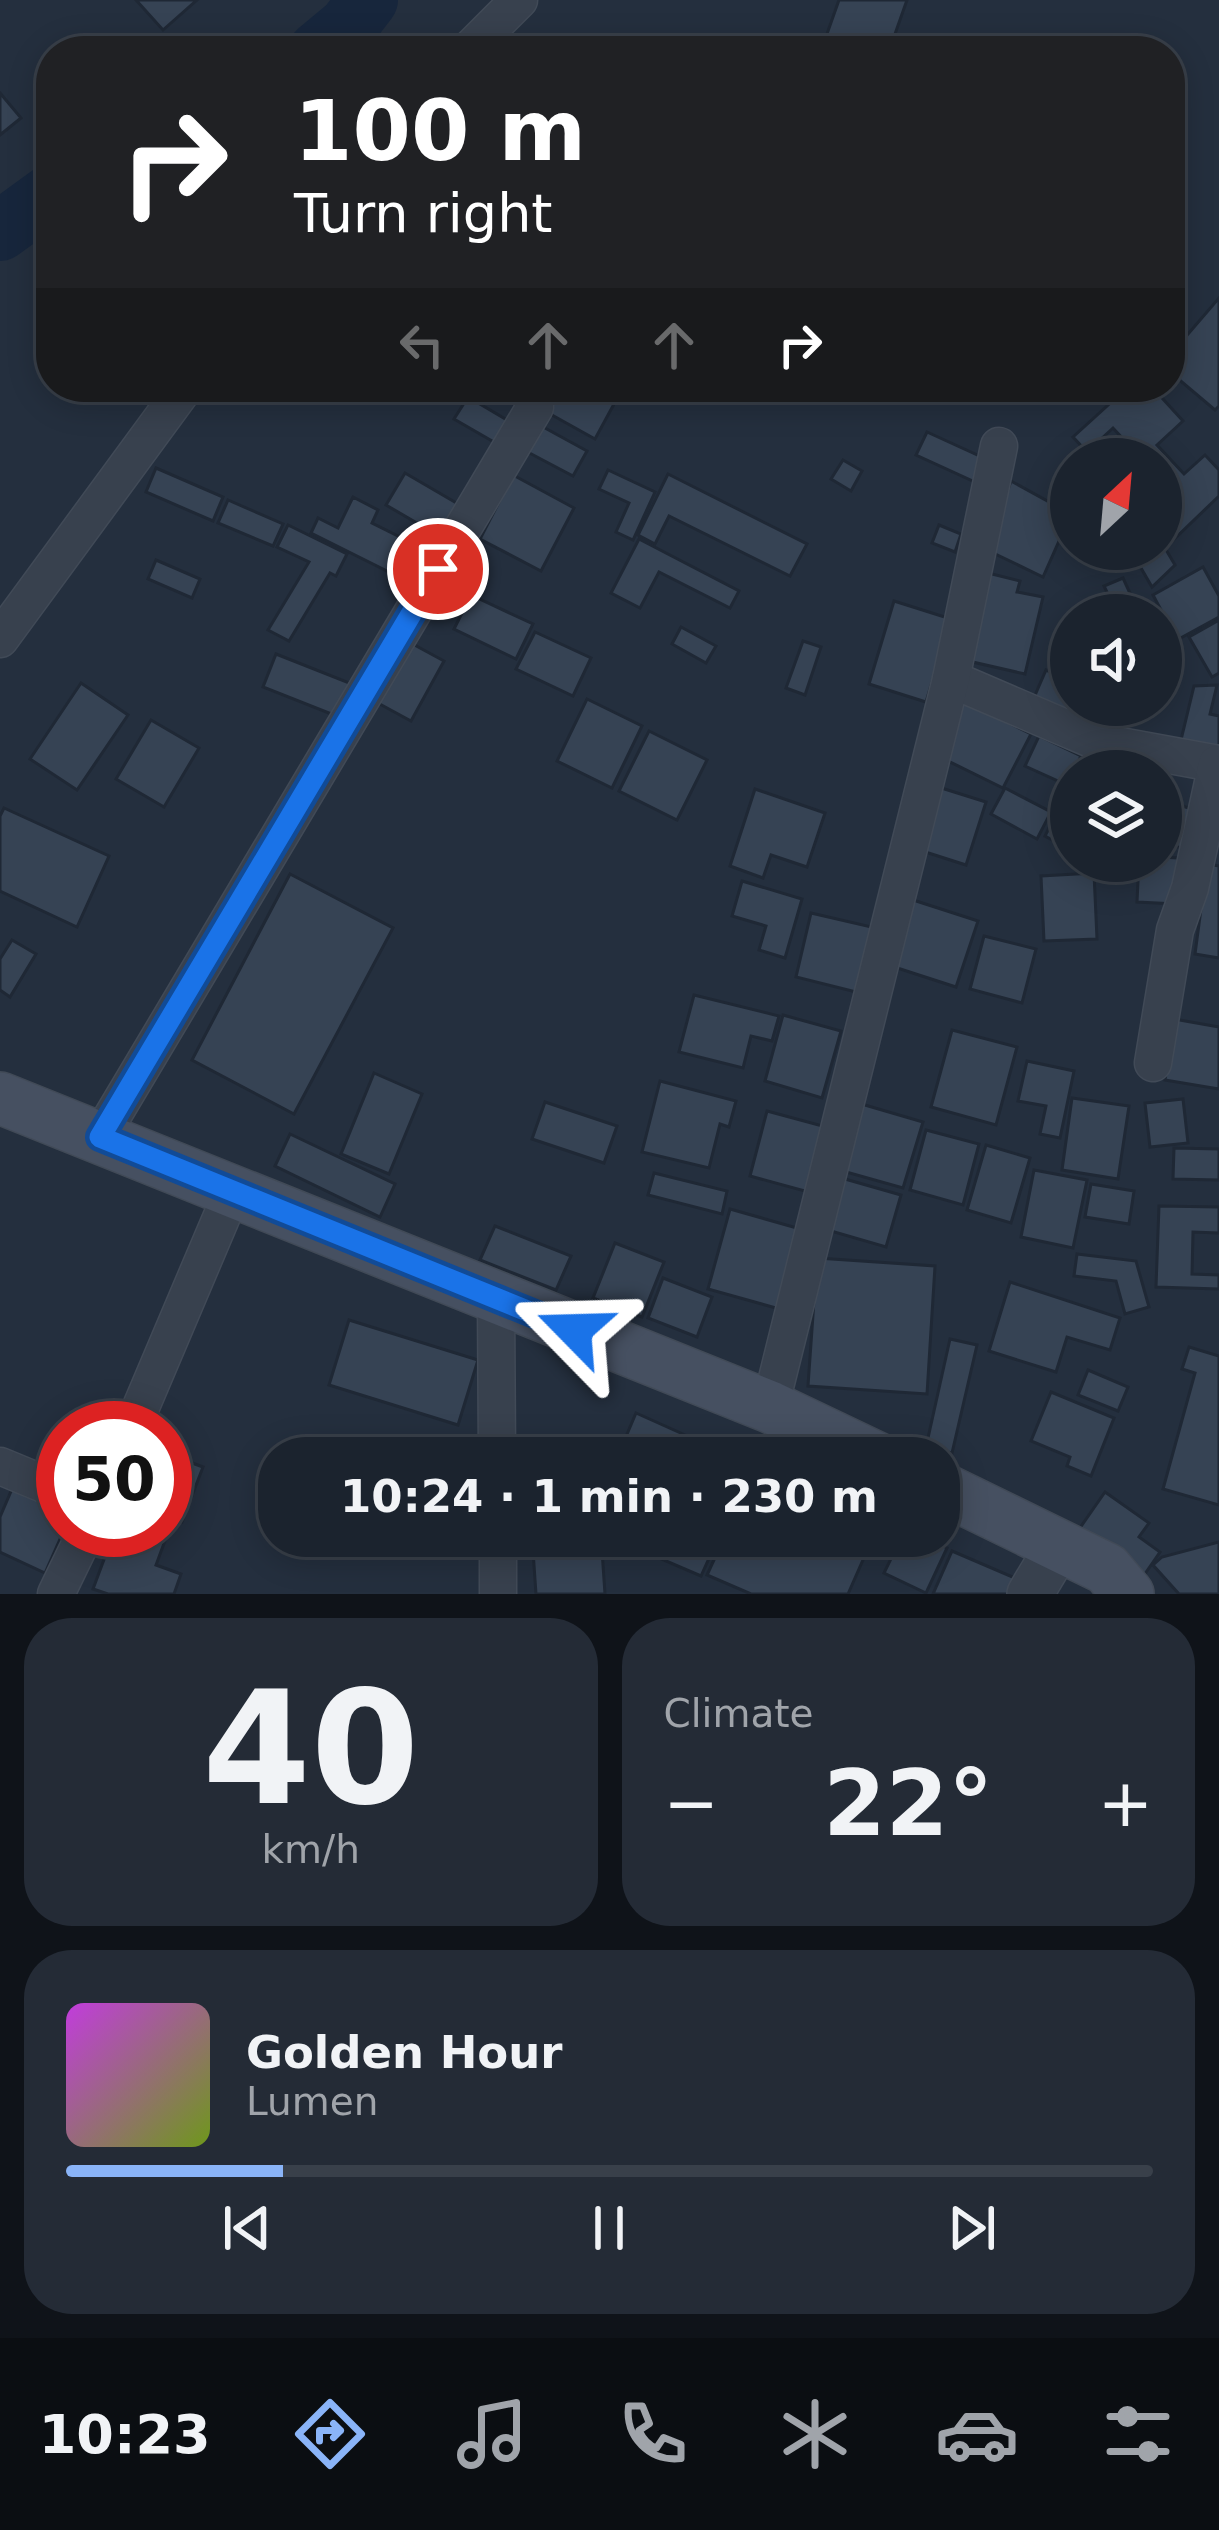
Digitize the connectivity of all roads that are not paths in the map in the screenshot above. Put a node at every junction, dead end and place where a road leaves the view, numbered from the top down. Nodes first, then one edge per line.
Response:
1 (519, 0) edge
2 (483, 36) edge
3 (174, 402) edge
4 (535, 407) dead end
5 (999, 446) dead end
6 (0, 639) edge
7 (951, 679) junction
8 (1218, 764) edge
9 (1153, 1064) dead end
10 (0, 1097) edge
11 (100, 1137) junction
12 (233, 1190) junction
13 (496, 1300) junction
14 (143, 1401) edge
15 (770, 1407) junction
16 (497, 1437) edge
17 (834, 1437) edge
18 (0, 1466) edge
19 (36, 1481) edge
20 (960, 1497) edge
21 (1060, 1544) junction
22 (74, 1557) edge
23 (498, 1557) edge
24 (56, 1594) edge
25 (498, 1594) edge
26 (1030, 1594) edge
27 (1128, 1594) edge

1 - 2 street
3 - 6 street
4 - 11 street
5 - 7 street
7 - 8 street
7 - 15 street
8 - 9 street
10 - 11 main road
11 - 12 main road
12 - 13 main road
12 - 14 street
13 - 15 main road
13 - 16 street
15 - 17 main road
18 - 19 street
20 - 21 main road
21 - 26 street
21 - 27 main road
22 - 24 street
23 - 25 street

